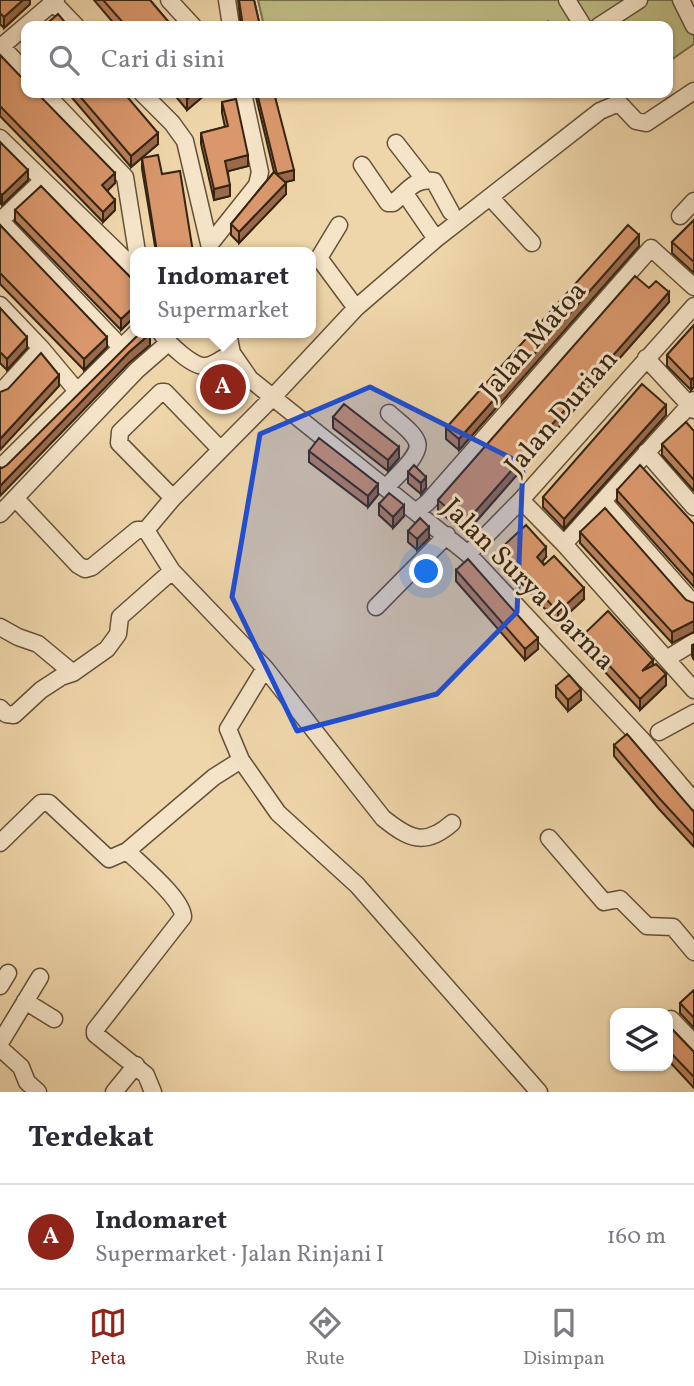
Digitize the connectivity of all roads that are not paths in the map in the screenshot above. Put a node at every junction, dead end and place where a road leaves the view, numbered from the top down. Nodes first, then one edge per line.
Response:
1 (169, 0) edge
2 (228, 0) edge
3 (567, 0) edge
4 (639, 0) edge
5 (681, 0) edge
6 (53, 1) edge
7 (30, 21) edge
8 (71, 21) edge
9 (188, 21) edge
10 (231, 21) edge
11 (580, 21) edge
12 (607, 21) edge
13 (694, 26) edge
14 (21, 29) edge
15 (1, 46) edge
16 (21, 67) edge
17 (694, 91) edge
18 (50, 98) edge
19 (147, 98) edge
20 (244, 98) edge
21 (0, 138) edge
22 (396, 142) dead end
23 (362, 165) dead end
24 (424, 179) junction
25 (42, 181) junction
26 (401, 196) junction
27 (489, 197) junction
28 (694, 201) edge
29 (452, 212) dead end
30 (680, 216) dead end
31 (0, 221) edge
32 (339, 225) dead end
33 (436, 239) junction
34 (532, 243) dead end
35 (136, 247) edge
36 (211, 247) edge
37 (212, 247) edge
38 (130, 265) edge
39 (694, 287) edge
40 (0, 305) edge
41 (694, 306) edge
42 (356, 308) junction
43 (130, 338) edge
44 (164, 338) edge
45 (229, 338) edge
46 (120, 346) junction
47 (41, 348) junction
48 (232, 353) junction
49 (646, 358) junction
50 (3, 383) edge
51 (77, 391) junction
52 (272, 398) junction
53 (692, 405) edge
54 (389, 413) dead end
55 (220, 449) junction
56 (646, 452) junction
57 (0, 468) edge
58 (386, 487) junction
59 (173, 498) junction
60 (16, 499) junction
61 (521, 500) junction
62 (603, 501) junction
63 (694, 507) edge
64 (417, 511) junction
65 (0, 514) edge
66 (146, 530) junction
67 (447, 535) junction
68 (564, 544) junction
69 (468, 554) junction
70 (173, 571) junction
71 (694, 604) edge
72 (376, 607) dead end
73 (0, 627) edge
74 (694, 642) edge
75 (668, 658) junction
76 (265, 668) junction
77 (73, 673) junction
78 (694, 690) edge
79 (0, 708) edge
80 (694, 713) edge
81 (659, 732) dead end
82 (241, 760) junction
83 (694, 801) edge
84 (452, 823) dead end
85 (548, 838) dead end
86 (0, 843) edge
87 (127, 851) junction
88 (694, 952) edge
89 (40, 977) dead end
90 (25, 1001) junction
91 (54, 1019) dead end
92 (673, 1022) edge
93 (0, 1043) edge
94 (694, 1043) edge
95 (0, 1048) edge
96 (136, 1065) junction
97 (38, 1092) edge
98 (114, 1092) edge
99 (153, 1092) edge
100 (540, 1092) edge

1 - 9 street
2 - 10 street
3 - 11 street
4 - 12 street
5 - 13 street
6 - 7 street
6 - 8 street
14 - 15 street
15 - 16 street
17 - 27 street
18 - 35 street
19 - 36 street
20 - 37 street
21 - 25 street
22 - 24 street
23 - 26 street
24 - 26 street
24 - 29 street
25 - 31 street
25 - 38 street
26 - 33 street
27 - 33 street
27 - 34 street
28 - 30 street
31 - 46 street
32 - 42 street
33 - 42 street
39 - 64 street, Jalan Matoa
40 - 47 street
41 - 49 street, Jalan Durian
42 - 52 street
43 - 46 street
44 - 48 street
44 - 60 street
45 - 48 street, Jalan Surya Darma
46 - 51 street
47 - 50 street
47 - 51 street
48 - 52 street, Jalan Surya Darma
49 - 53 street
49 - 61 street, Jalan Durian
51 - 57 street
52 - 55 street
52 - 58 street, Jalan Surya Darma
53 - 56 street
54 - 58 street
55 - 59 street
55 - 59 street
56 - 62 street
56 - 63 street
58 - 64 street, Jalan Surya Darma
59 - 66 street
60 - 65 street
60 - 66 street
61 - 68 street
61 - 69 street, Jalan Durian
62 - 68 street
62 - 71 street
64 - 67 street, Jalan Surya Darma
66 - 70 street
67 - 69 street, Jalan Surya Darma
67 - 72 street
68 - 75 street
69 - 83 street, Jalan Surya Darma
70 - 76 street
70 - 77 street
73 - 77 street
74 - 75 street
75 - 78 street
76 - 82 street
76 - 84 street
77 - 79 street
80 - 81 street
82 - 87 street
82 - 100 street
85 - 88 street
86 - 87 street
87 - 96 street
89 - 90 street
90 - 91 street
90 - 93 street
92 - 94 street
95 - 97 street
96 - 98 street
96 - 99 street

